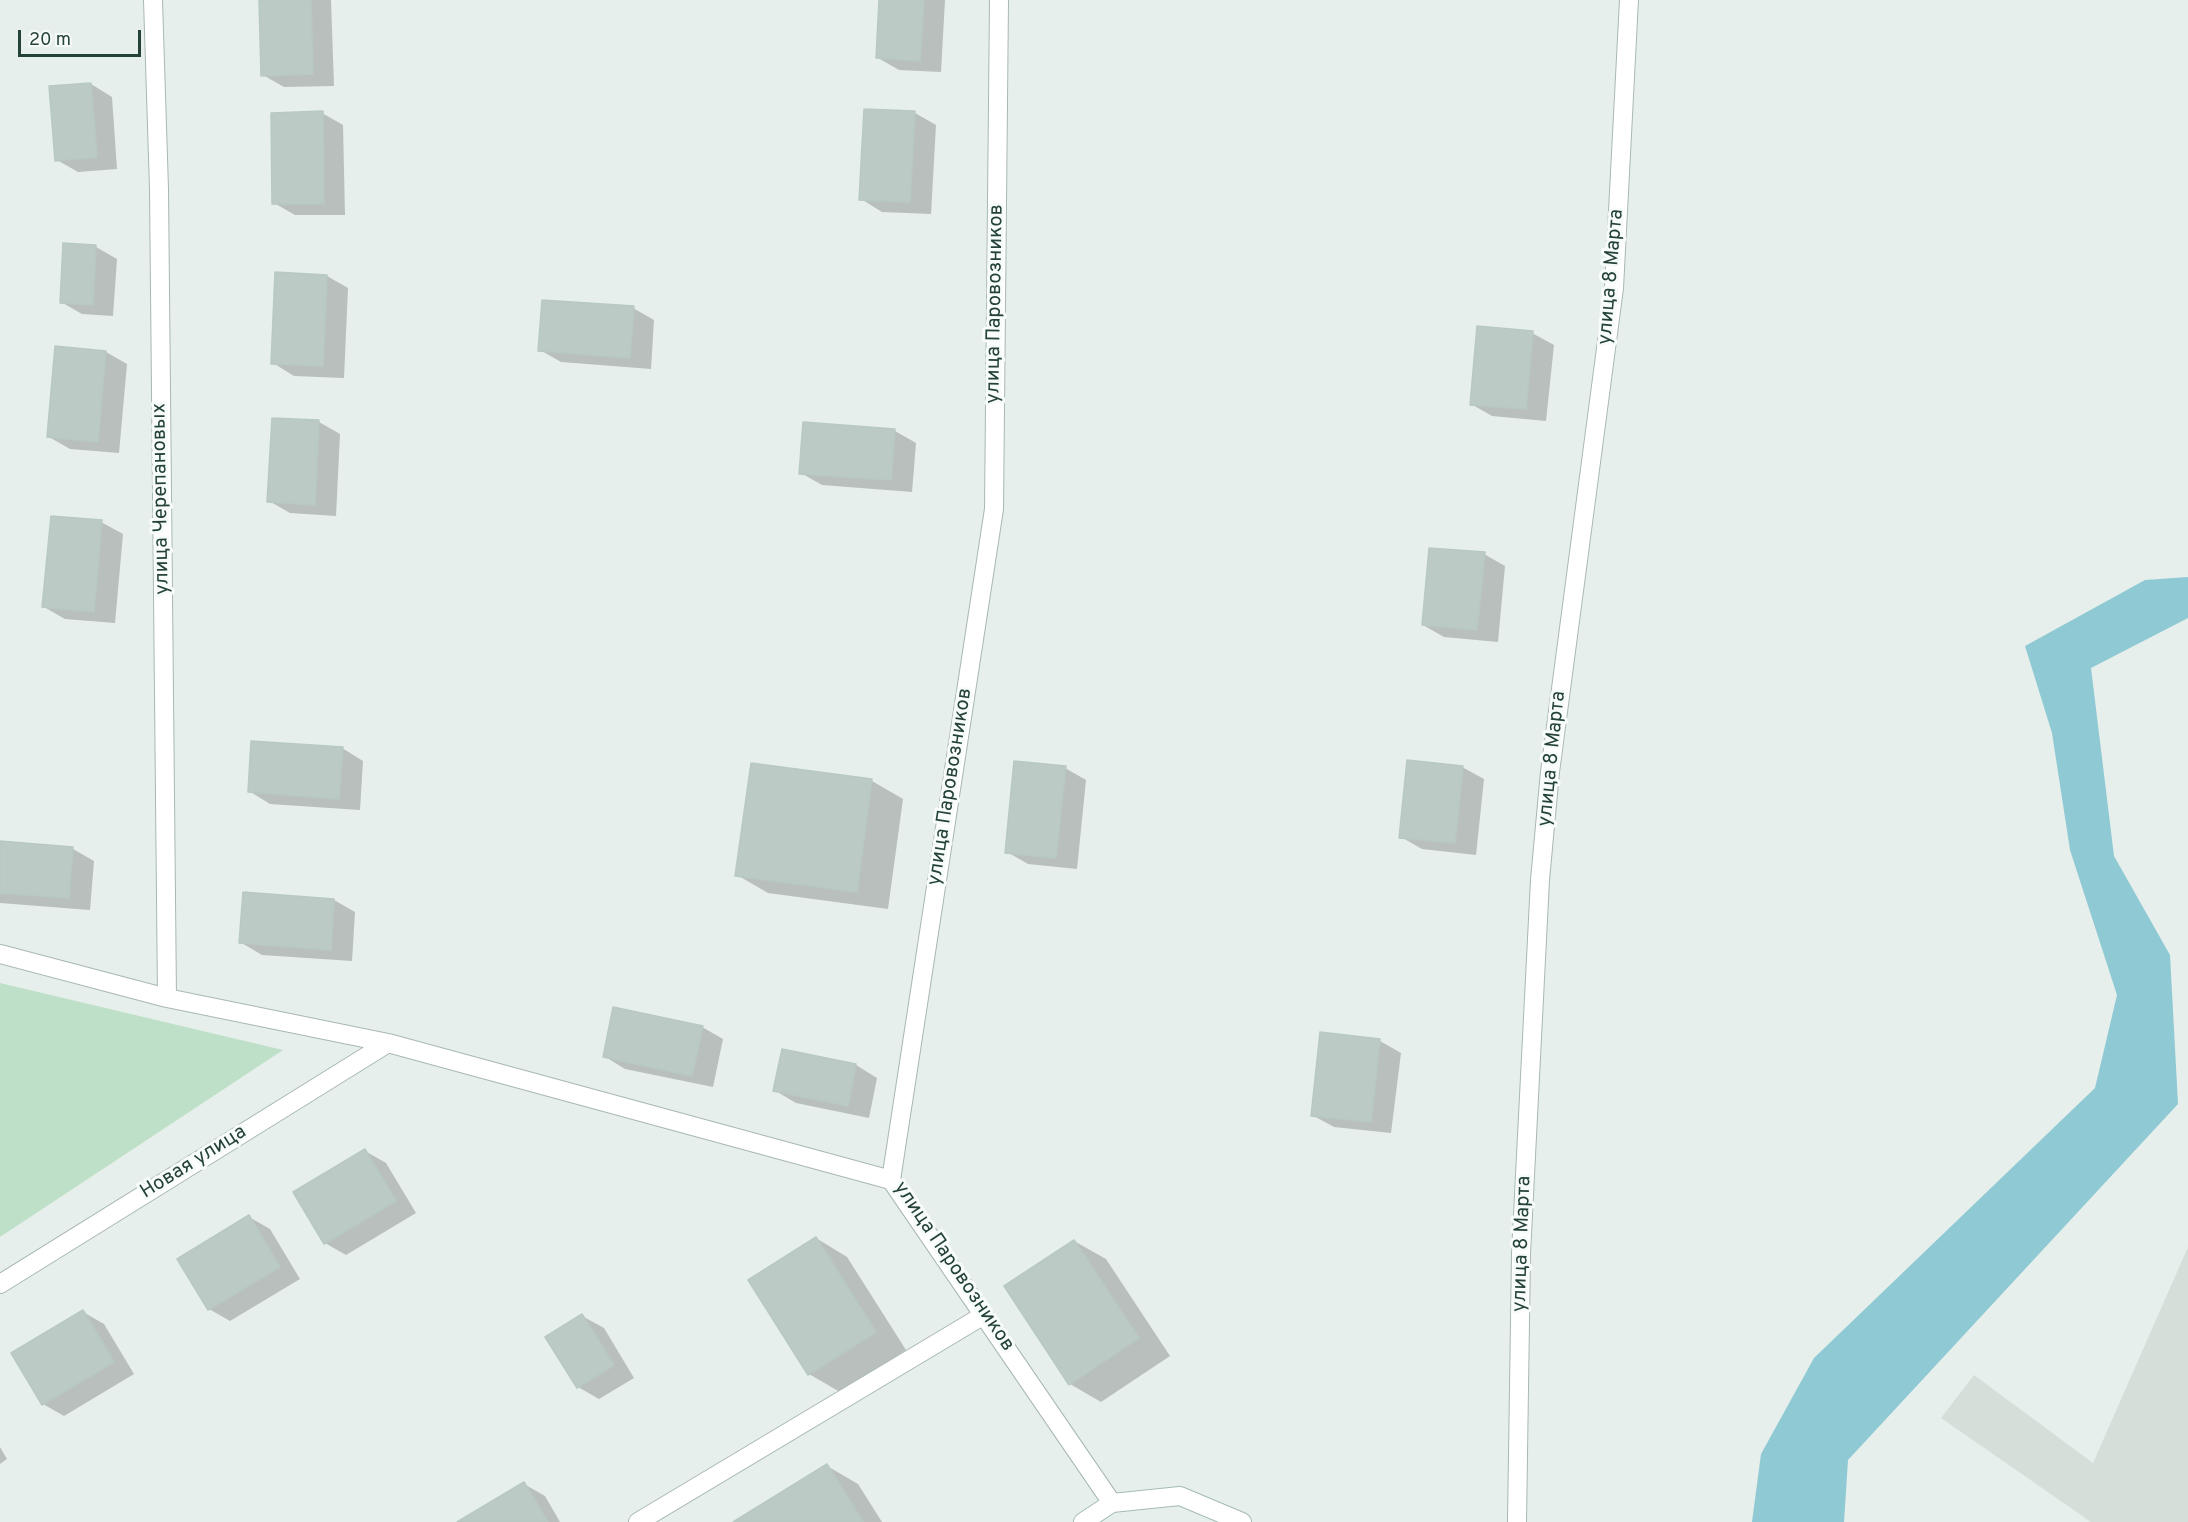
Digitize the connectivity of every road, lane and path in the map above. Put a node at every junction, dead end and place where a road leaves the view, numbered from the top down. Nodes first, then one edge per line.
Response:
1 (153, 0) edge
2 (999, 0) edge
3 (1629, 0) edge
4 (0, 954) edge
5 (167, 998) junction
6 (388, 1043) junction
7 (891, 1179) junction
8 (0, 1284) edge
9 (984, 1315) junction
10 (1112, 1503) junction
11 (638, 1522) edge
12 (1083, 1522) edge
13 (1242, 1522) edge
14 (1517, 1522) edge

1 - 5 street, улица Черепановых
2 - 7 street, улица Паровозников
3 - 14 street, улица 8 Марта
4 - 5 street
5 - 6 street
6 - 7 street
6 - 8 street, Новая улица
7 - 9 street, улица Паровозников
9 - 10 street, улица Паровозников
9 - 11 street
10 - 12 street
10 - 13 street

